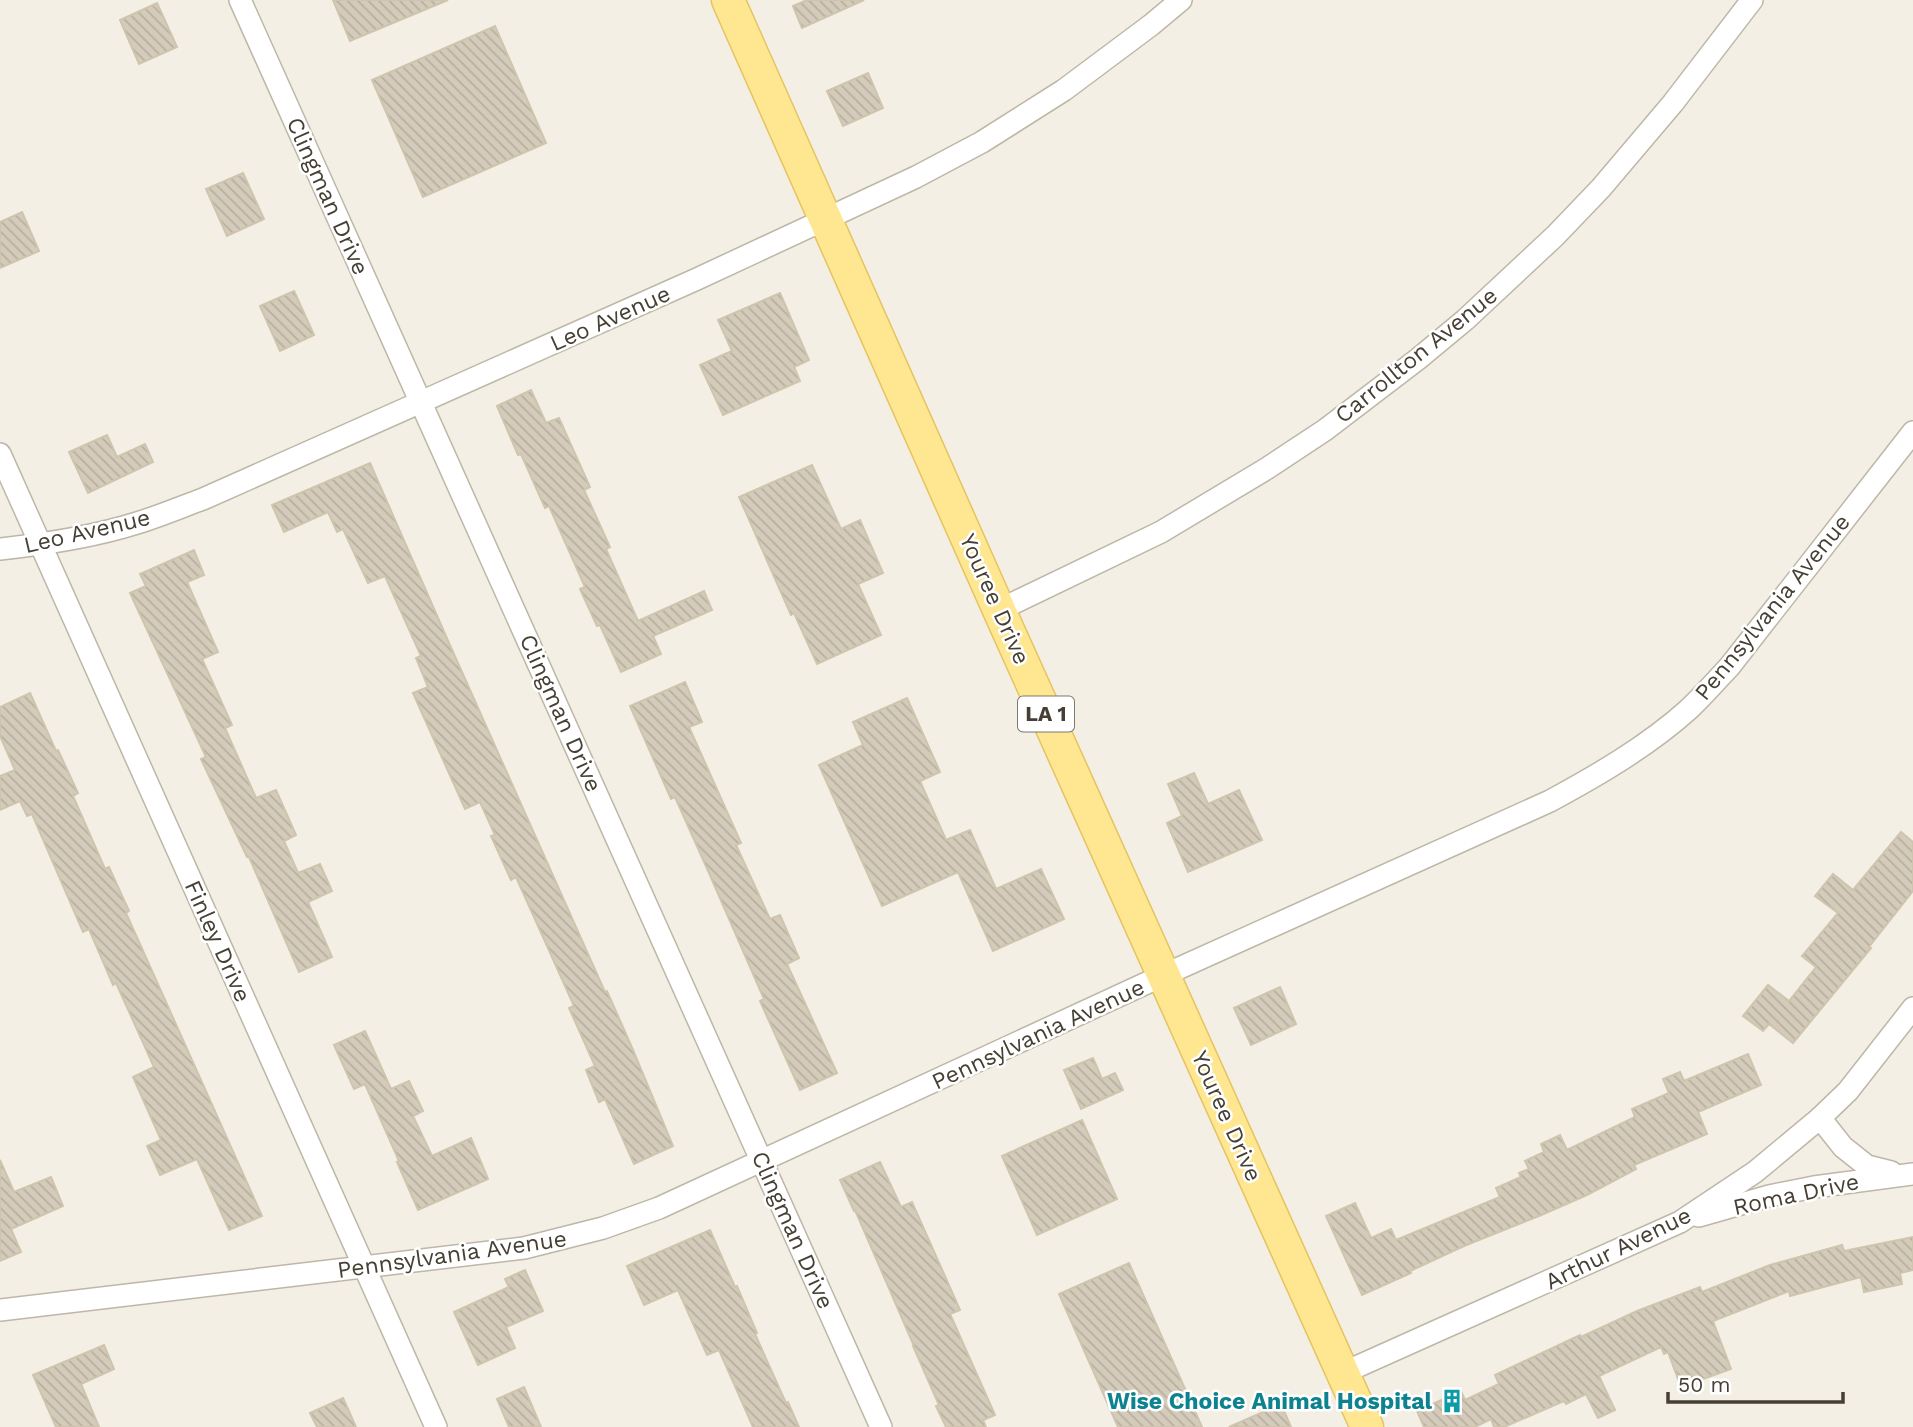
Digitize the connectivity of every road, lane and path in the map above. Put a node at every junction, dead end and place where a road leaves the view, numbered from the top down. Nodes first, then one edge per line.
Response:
1 (240, 0) edge
2 (728, 0) edge
3 (1181, 0) edge
4 (1752, 0) edge
5 (826, 219) junction
6 (421, 402) junction
7 (1913, 432) edge
8 (0, 454) edge
9 (40, 544) junction
10 (0, 549) edge
11 (999, 610) junction
12 (1164, 975) junction
13 (1913, 1008) edge
14 (1821, 1118) junction
15 (762, 1161) junction
16 (1908, 1174) edge
17 (1680, 1222) junction
18 (365, 1268) junction
19 (0, 1310) edge
20 (1343, 1373) junction
21 (436, 1427) edge
22 (881, 1427) edge
23 (1367, 1427) edge

1 - 6 street, Clingman Drive
2 - 5 main road, Youree Drive / LA 1
3 - 5 street, Leo Avenue
4 - 11 street, Carrollton Avenue
5 - 6 street, Leo Avenue
5 - 11 main road, Youree Drive / LA 1
6 - 9 street, Leo Avenue
6 - 15 street, Clingman Drive
7 - 12 street, Pennsylvania Avenue
8 - 9 street, Finley Drive
9 - 10 street, Leo Avenue
9 - 18 street, Finley Drive
11 - 12 main road, Youree Drive / LA 1
12 - 15 street, Pennsylvania Avenue
12 - 20 main road, Youree Drive / LA 1
13 - 14 street, Arthur Avenue
14 - 16 street
14 - 17 street, Arthur Avenue
15 - 18 street, Pennsylvania Avenue
15 - 22 street, Clingman Drive
16 - 17 street, Roma Drive
17 - 20 street, Arthur Avenue
18 - 19 street, Pennsylvania Avenue
18 - 21 street, Finley Drive
20 - 23 main road, Youree Drive / LA 1

